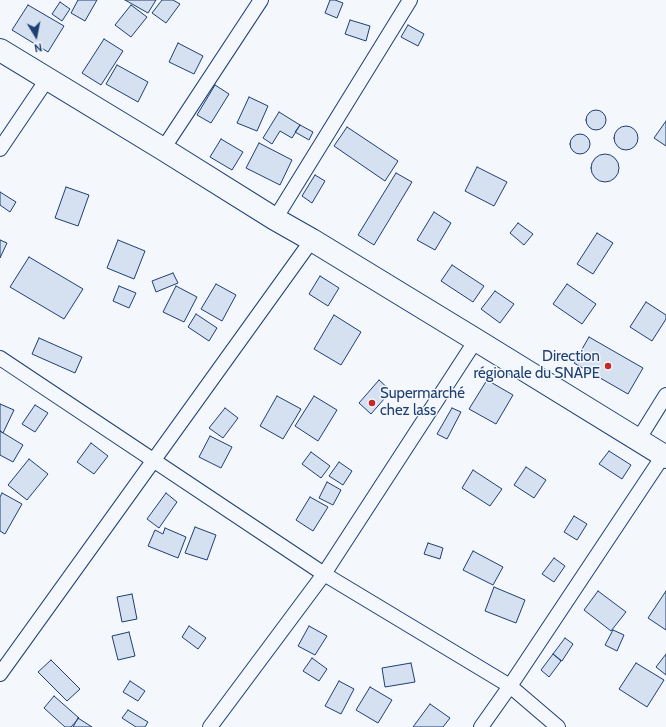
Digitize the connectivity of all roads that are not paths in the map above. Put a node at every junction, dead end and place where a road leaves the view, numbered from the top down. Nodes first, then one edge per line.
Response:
1 (261, 0) edge
2 (410, 0) edge
3 (0, 50) edge
4 (48, 78) junction
5 (0, 149) edge
6 (163, 149) junction
7 (275, 220) junction
8 (312, 240) junction
9 (476, 340) junction
10 (0, 358) edge
11 (666, 395) edge
12 (638, 440) junction
13 (665, 457) edge
14 (153, 461) junction
15 (324, 574) junction
16 (0, 674) edge
17 (510, 686) junction
18 (210, 727) edge
19 (481, 727) edge
20 (558, 727) edge

1 - 6 street
2 - 7 street
3 - 4 highway
4 - 5 street
4 - 6 highway
6 - 7 highway
7 - 8 highway
8 - 9 highway
8 - 14 street
9 - 12 highway
9 - 15 street
10 - 14 street
11 - 12 street
12 - 13 highway
13 - 17 street
14 - 15 street
14 - 16 street
15 - 17 street
15 - 18 street
17 - 19 street
17 - 20 street

